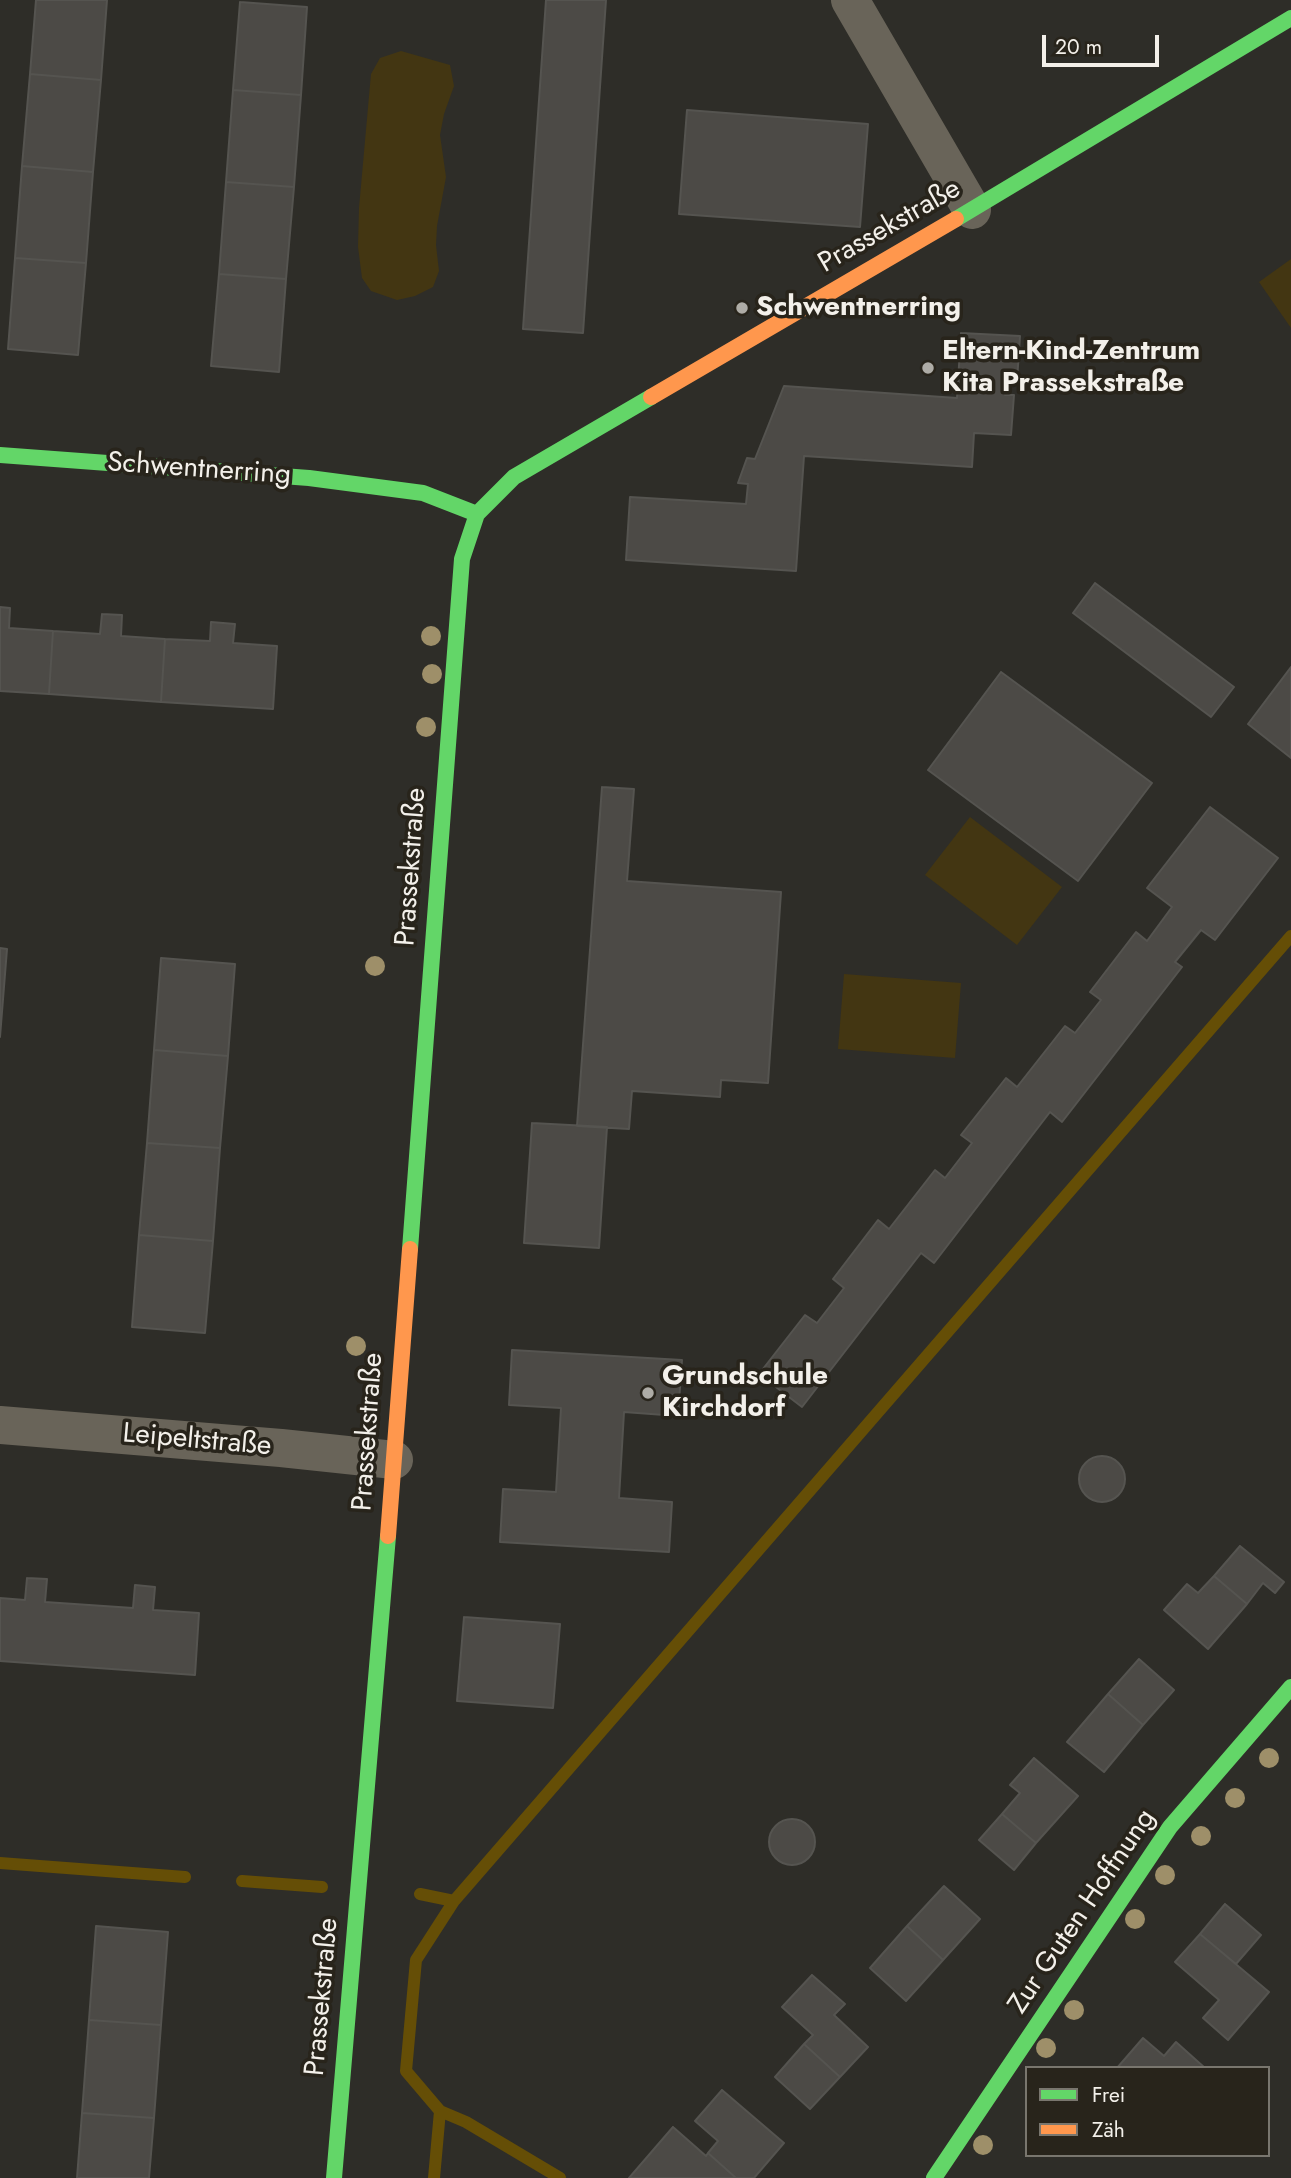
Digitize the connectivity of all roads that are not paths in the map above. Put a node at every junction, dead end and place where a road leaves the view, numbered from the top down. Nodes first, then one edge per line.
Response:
1 (850, 0) edge
2 (1291, 18) edge
3 (972, 210) junction
4 (0, 455) edge
5 (477, 514) junction
6 (0, 1425) edge
7 (394, 1460) junction
8 (1291, 1687) edge
9 (334, 2178) edge
10 (934, 2178) edge

1 - 3 street
2 - 3 street, Prassekstraße
3 - 5 street, Prassekstraße
4 - 5 street, Schwentnerring
5 - 7 street, Prassekstraße
6 - 7 street, Leipeltstraße
7 - 9 street, Prassekstraße
8 - 10 street, Zur Guten Hoffnung

